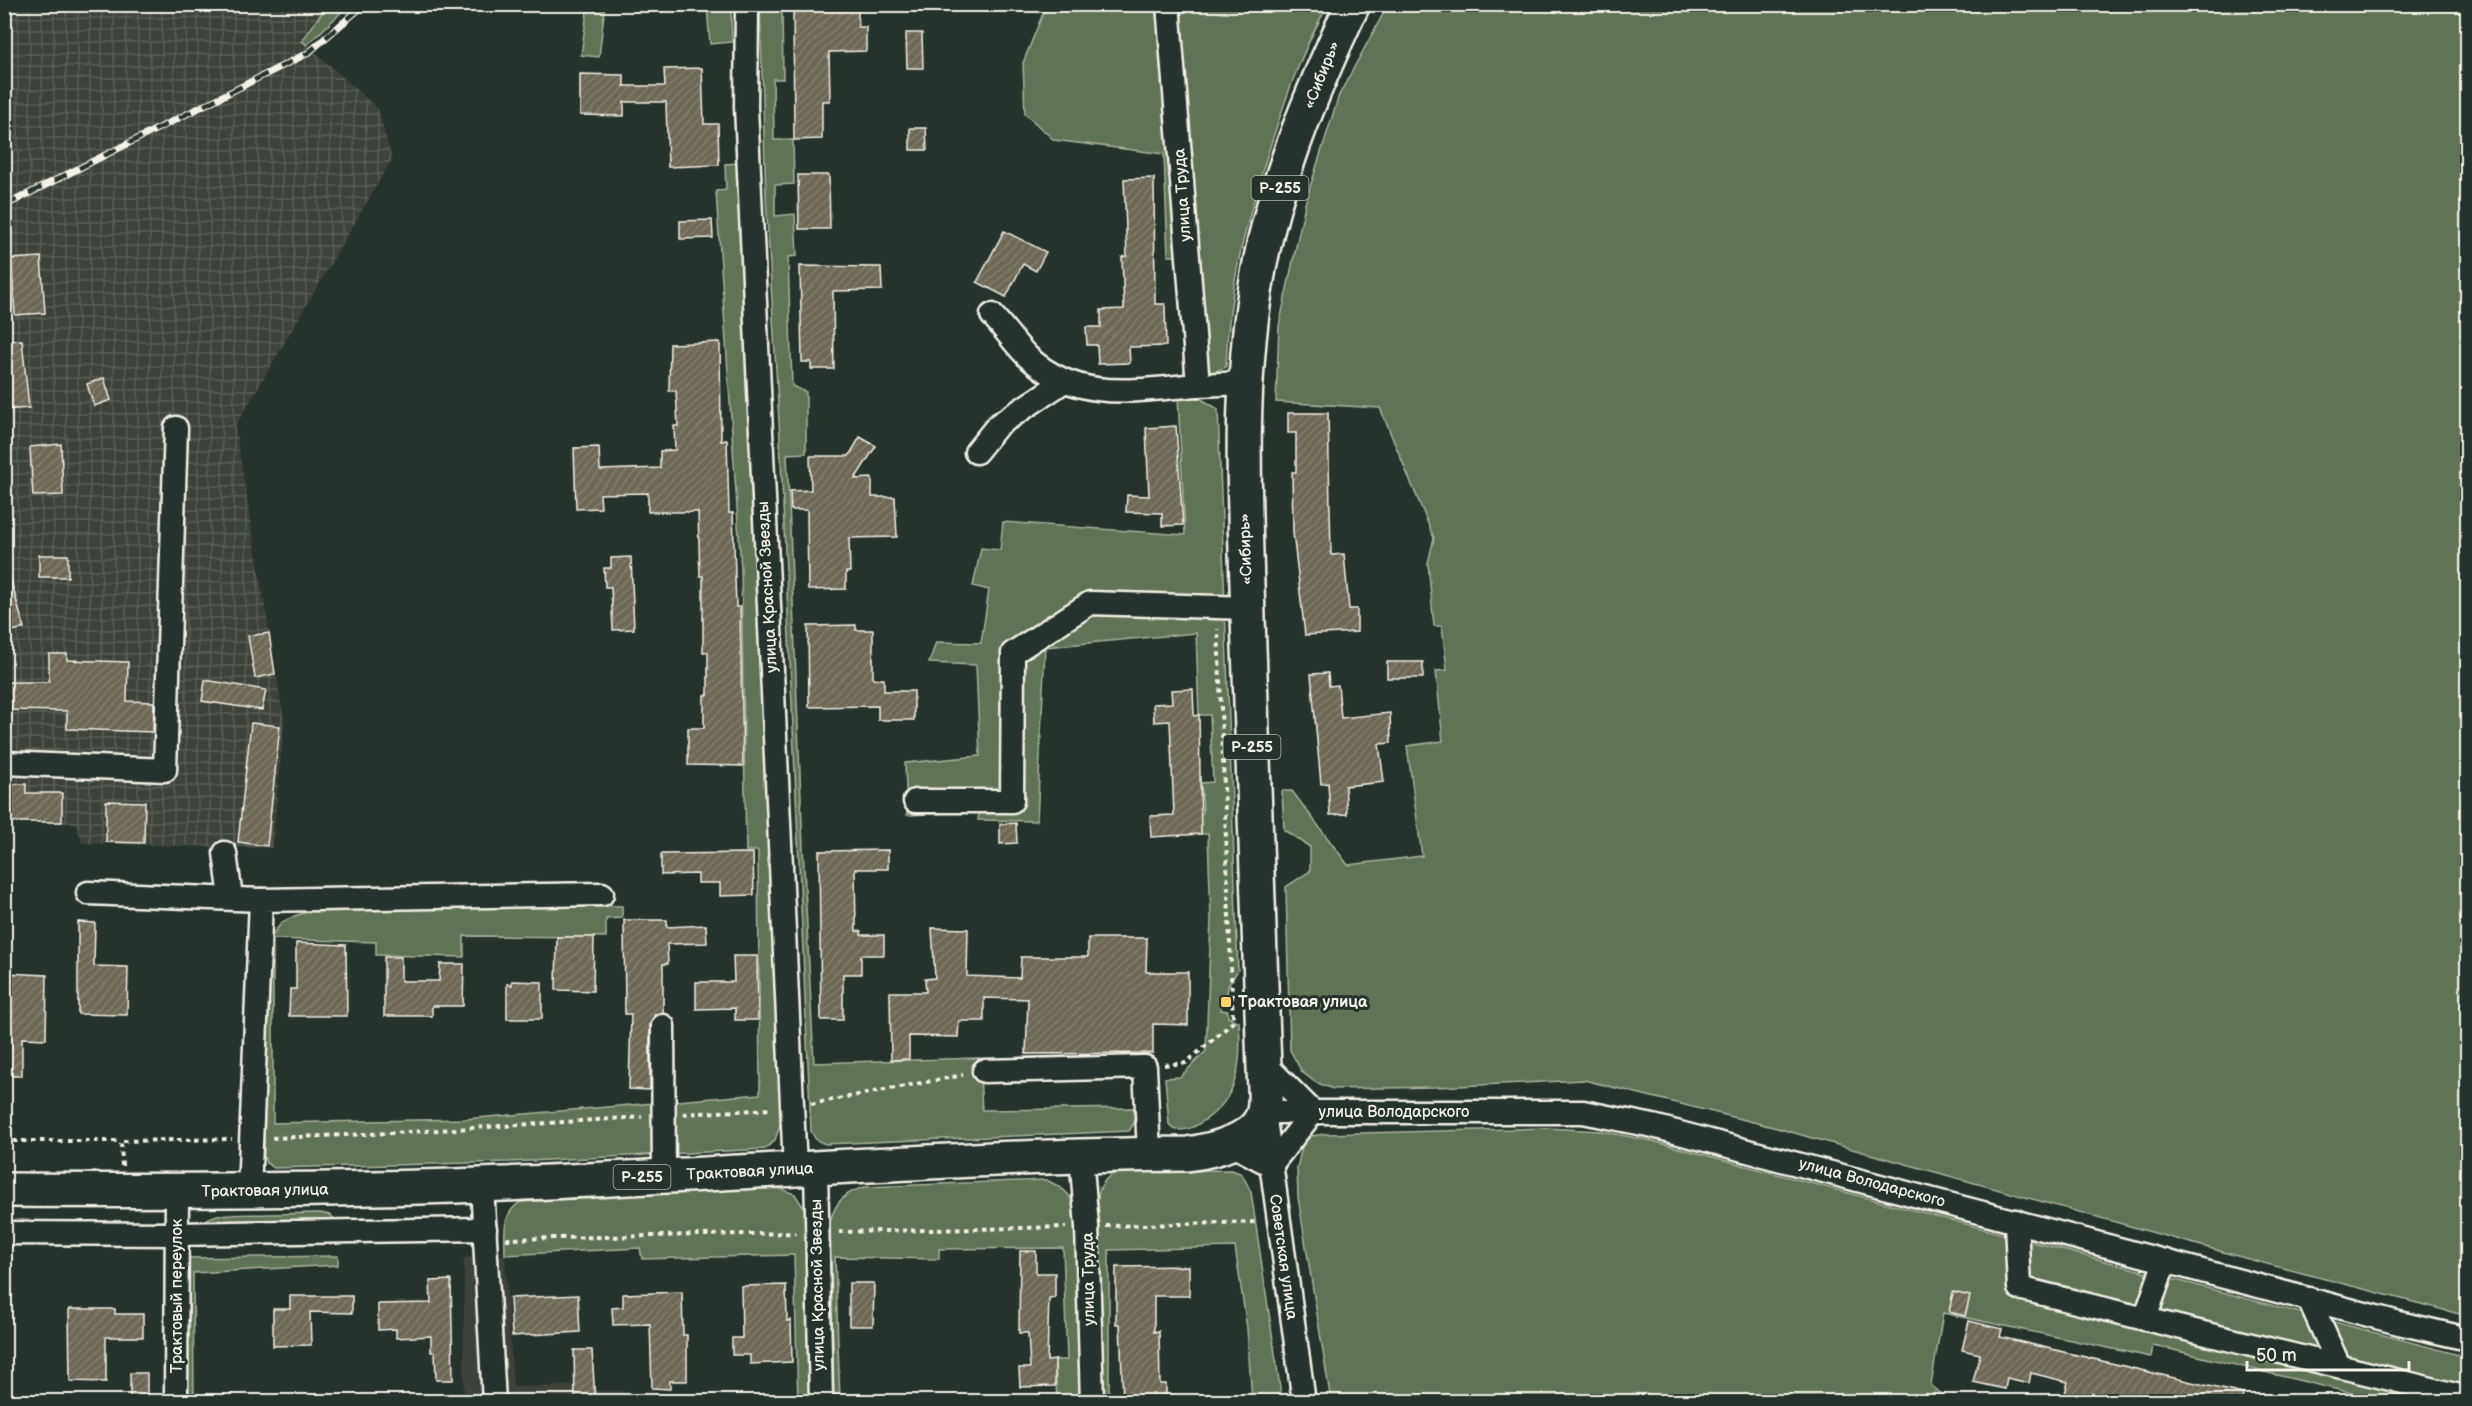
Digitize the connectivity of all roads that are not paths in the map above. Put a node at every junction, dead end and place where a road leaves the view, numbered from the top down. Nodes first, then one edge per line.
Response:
1 (747, 4) edge
2 (1168, 4) edge
3 (1353, 4) edge
4 (992, 315) dead end
5 (1063, 382) junction
6 (1246, 382) junction
7 (1198, 385) junction
8 (176, 428) dead end
9 (976, 452) dead end
10 (1233, 607) junction
11 (4, 763) edge
12 (915, 801) dead end
13 (225, 854) dead end
14 (88, 893) dead end
15 (602, 894) dead end
16 (231, 898) junction
17 (261, 900) junction
18 (663, 1026) dead end
19 (1264, 1063) junction
20 (984, 1071) road end
21 (1264, 1112) junction
22 (1313, 1112) junction
23 (1229, 1143) junction
24 (1149, 1154) junction
25 (1081, 1156) junction
26 (1270, 1166) junction
27 (806, 1169) junction
28 (664, 1176) junction
29 (482, 1185) junction
30 (4, 1190) edge
31 (177, 1191) junction
32 (249, 1192) junction
33 (2016, 1221) junction
34 (4, 1233) edge
35 (177, 1234) junction
36 (486, 1234) junction
37 (2165, 1261) junction
38 (2309, 1299) junction
39 (2145, 1319) junction
40 (2468, 1339) edge
41 (2339, 1366) junction
42 (2463, 1390) edge
43 (176, 1401) edge
44 (494, 1401) edge
45 (821, 1401) edge
46 (1092, 1401) edge
47 (1304, 1401) edge

1 - 27 street, улица Красной Звезды
2 - 7 street, улица Труда
3 - 6 highway, «Сибирь» / Р-255
4 - 5 street
5 - 7 street
5 - 9 street
6 - 7 street
6 - 10 highway, «Сибирь» / Р-255
8 - 11 street
10 - 12 street
10 - 19 highway, «Сибирь» / Р-255
13 - 16 street
14 - 16 street
15 - 17 street
16 - 17 street
17 - 32 street
18 - 28 street
19 - 21 highway, «Сибирь» / Р-255
19 - 22 street
20 - 24 street
21 - 22 street, улица Володарского
21 - 23 highway, Трактовая улица / Р-255
21 - 26 street, Советская улица
22 - 26 street
22 - 33 street, улица Володарского
23 - 24 highway, Трактовая улица / Р-255
23 - 26 street
24 - 25 highway, Трактовая улица / Р-255
25 - 27 highway, Трактовая улица / Р-255
25 - 46 street, улица Труда
26 - 47 street, Советская улица
27 - 28 highway, Трактовая улица / Р-255
27 - 45 street, улица Красной Звезды
28 - 29 highway, Трактовая улица / Р-255
29 - 32 highway, Трактовая улица / Р-255
29 - 36 street
30 - 31 highway, Трактовая улица / Р-255
31 - 32 highway, Трактовая улица / Р-255
31 - 35 street, Трактовый переулок
33 - 37 street, улица Володарского
33 - 39 street
34 - 35 street
35 - 36 street
35 - 43 street, Трактовый переулок
36 - 44 street
37 - 38 street, улица Володарского
37 - 39 street
38 - 40 street, улица Володарского
38 - 41 street
39 - 41 street
41 - 42 street

